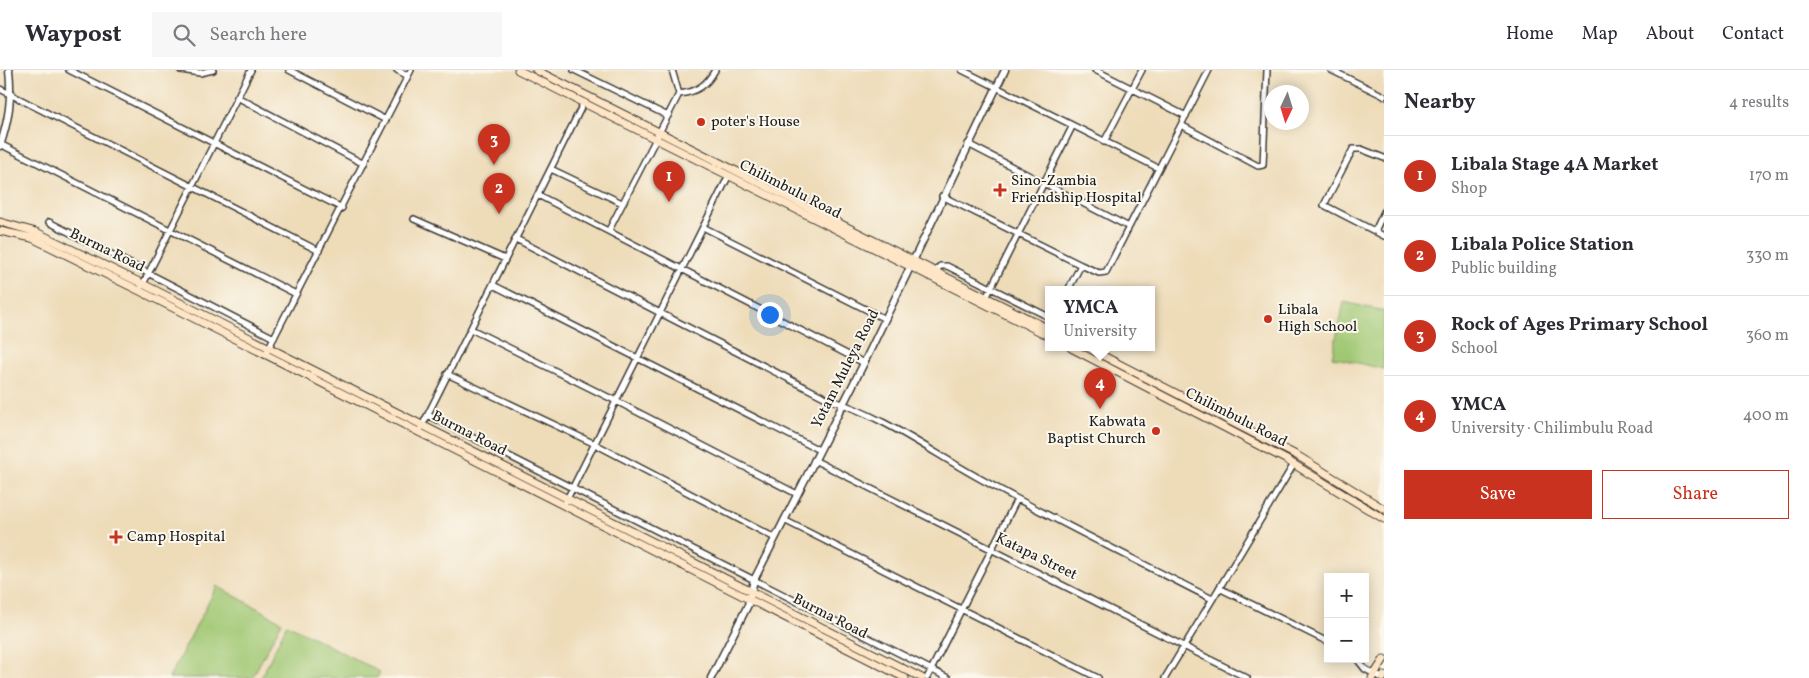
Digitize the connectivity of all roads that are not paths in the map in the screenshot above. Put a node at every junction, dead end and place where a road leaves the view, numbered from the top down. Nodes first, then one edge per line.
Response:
1 (9, 70) edge
2 (69, 70) edge
3 (181, 70) edge
4 (214, 70) edge
5 (251, 70) edge
6 (288, 70) edge
7 (397, 70) edge
8 (411, 70) edge
9 (518, 70) edge
10 (536, 70) edge
11 (574, 70) edge
12 (672, 70) edge
13 (715, 70) edge
14 (962, 70) edge
15 (1005, 70) edge
16 (1095, 70) edge
17 (1142, 70) edge
18 (1210, 70) edge
19 (1267, 70) edge
20 (1331, 70) edge
21 (76, 71) edge
22 (550, 73) edge
23 (408, 76) junction
24 (0, 88) edge
25 (996, 88) junction
26 (1132, 89) junction
27 (679, 94) junction
28 (12, 95) junction
29 (1384, 96) edge
30 (237, 97) junction
31 (584, 102) junction
32 (668, 116) junction
33 (1186, 116) junction
34 (386, 120) junction
35 (1181, 125) junction
36 (1072, 127) junction
37 (658, 135) junction
38 (1104, 142) junction
39 (214, 143) junction
40 (968, 144) junction
41 (0, 145) edge
42 (1384, 158) edge
43 (364, 164) junction
44 (1158, 168) junction
45 (551, 169) junction
46 (729, 175) junction
47 (1044, 183) junction
48 (192, 186) junction
49 (538, 195) junction
50 (942, 196) junction
51 (622, 203) junction
52 (342, 208) junction
53 (1384, 212) edge
54 (414, 219) dead end
55 (0, 222) edge
56 (49, 222) dead end
57 (703, 227) junction
58 (1129, 227) junction
59 (609, 230) junction
60 (0, 231) edge
61 (170, 231) junction
62 (1375, 231) junction
63 (1019, 233) junction
64 (1384, 236) edge
65 (516, 239) junction
66 (319, 250) junction
67 (505, 259) junction
68 (913, 259) junction
69 (1081, 265) junction
70 (910, 267) junction
71 (682, 270) junction
72 (936, 271) junction
73 (148, 274) junction
74 (493, 285) junction
75 (1070, 286) edge
76 (141, 288) junction
77 (992, 289) junction
78 (296, 294) junction
79 (985, 300) junction
80 (660, 314) junction
81 (1045, 315) edge
82 (886, 319) junction
83 (470, 329) junction
84 (1045, 331) edge
85 (274, 338) junction
86 (270, 347) junction
87 (1077, 351) edge
88 (1094, 351) edge
89 (265, 355) junction
90 (638, 358) junction
91 (864, 363) junction
92 (447, 374) junction
93 (616, 401) junction
94 (843, 404) junction
95 (428, 415) junction
96 (422, 425) junction
97 (418, 432) junction
98 (595, 444) junction
99 (819, 450) junction
100 (814, 460) junction
101 (1294, 464) junction
102 (572, 488) junction
103 (797, 494) junction
104 (1017, 499) junction
105 (565, 502) junction
106 (1384, 509) edge
107 (1384, 519) edge
108 (784, 520) junction
109 (775, 538) junction
110 (992, 549) junction
111 (754, 580) junction
112 (1219, 588) junction
113 (750, 592) junction
114 (1212, 600) junction
115 (749, 601) junction
116 (962, 609) junction
117 (1324, 640) edge
118 (1184, 646) junction
119 (1384, 659) edge
120 (1360, 663) edge
121 (931, 669) junction
122 (1374, 676) edge
123 (1383, 677) edge
124 (711, 678) edge
125 (905, 678) edge
126 (922, 678) edge
127 (927, 678) edge
128 (948, 678) edge
129 (1098, 678) edge
130 (1165, 678) edge
131 (1247, 678) edge

1 - 28 street
2 - 21 street
3 - 4 street
5 - 30 street
6 - 34 street
7 - 23 street
8 - 23 street
9 - 31 main road, Chilimbulu Road
10 - 22 main road, Chilimbulu Road
11 - 32 street
12 - 27 street
13 - 27 street
14 - 25 street
15 - 25 street, Yotam Muleya Road
16 - 26 street
17 - 26 street
18 - 33 street
19 - 35 street
20 - 29 street
21 - 39 street
22 - 37 main road, Chilimbulu Road
23 - 34 street
24 - 28 street
25 - 36 street
25 - 40 street, Yotam Muleya Road
26 - 33 street
26 - 38 street
27 - 32 street
28 - 41 street
28 - 48 street
30 - 39 street
30 - 43 street
31 - 37 main road, Chilimbulu Road
31 - 45 street
32 - 37 street
33 - 35 street
34 - 43 street
35 - 44 street
36 - 38 street
36 - 47 street
37 - 46 main road, Chilimbulu Road
37 - 51 street
37 - 68 main road, Chilimbulu Road
38 - 44 street
39 - 48 street
39 - 52 street
40 - 47 street
40 - 50 street, Yotam Muleya Road
41 - 61 street
42 - 62 street
43 - 52 street
44 - 58 street
45 - 49 street
45 - 51 street
46 - 57 street
46 - 70 main road, Chilimbulu Road
47 - 58 street
47 - 63 street
48 - 61 street
48 - 66 street
49 - 59 street
49 - 65 street
50 - 63 street
50 - 68 street, Yotam Muleya Road
51 - 59 street
52 - 66 street
53 - 62 street
54 - 67 street
55 - 76 main road, Burma Road
56 - 73 street
57 - 71 street
57 - 82 street
58 - 69 street
59 - 71 street
60 - 76 main road, Burma Road
61 - 73 street
61 - 78 street
62 - 64 street
63 - 69 street
63 - 77 street
65 - 67 street
65 - 80 street
66 - 78 street
67 - 74 street
68 - 70 street, Yotam Muleya Road
68 - 72 main road, Chilimbulu Road
69 - 75 street
70 - 79 main road, Chilimbulu Road
70 - 82 street, Yotam Muleya Road
71 - 80 street
71 - 91 street
72 - 77 street
72 - 79 main road, Chilimbulu Road
73 - 76 street
73 - 85 street
74 - 83 street
74 - 90 street
76 - 86 main road, Burma Road
76 - 89 main road, Burma Road
77 - 79 street
77 - 81 street
78 - 85 street
79 - 84 main road, Chilimbulu Road
80 - 90 street
80 - 94 street
82 - 91 street, Yotam Muleya Road
83 - 92 street
83 - 93 street
85 - 86 street
86 - 89 street
86 - 96 main road, Burma Road
87 - 101 main road, Chilimbulu Road
88 - 106 main road, Chilimbulu Road
89 - 97 main road, Burma Road
90 - 93 street
90 - 99 street
91 - 94 street, Yotam Muleya Road
92 - 95 street
92 - 98 street
93 - 98 street
93 - 103 street
94 - 99 street, Yotam Muleya Road
94 - 104 street
95 - 96 street
95 - 102 street
96 - 97 street
96 - 105 main road, Burma Road
97 - 105 main road, Burma Road
98 - 102 street
98 - 109 street
99 - 100 street, Yotam Muleya Road
100 - 103 street, Yotam Muleya Road
100 - 110 street, Katapa Street
101 - 107 main road, Chilimbulu Road
101 - 112 street
102 - 105 street
102 - 111 street
103 - 108 street, Yotam Muleya Road
104 - 110 street
104 - 114 street
105 - 113 main road, Burma Road
105 - 115 main road, Burma Road
108 - 109 street, Yotam Muleya Road
108 - 116 street
109 - 111 street, Yotam Muleya Road
110 - 116 street
110 - 118 street, Katapa Street
111 - 113 street, Yotam Muleya Road
111 - 121 street
112 - 114 street
112 - 117 street
113 - 115 street, Yotam Muleya Road
113 - 126 main road, Burma Road
114 - 118 street
115 - 124 street, Yotam Muleya Road
115 - 125 main road, Burma Road
116 - 121 street
116 - 129 street
118 - 130 street
118 - 131 street, Katapa Street
119 - 122 main road
120 - 122 street
121 - 127 street
121 - 128 street
122 - 123 street

